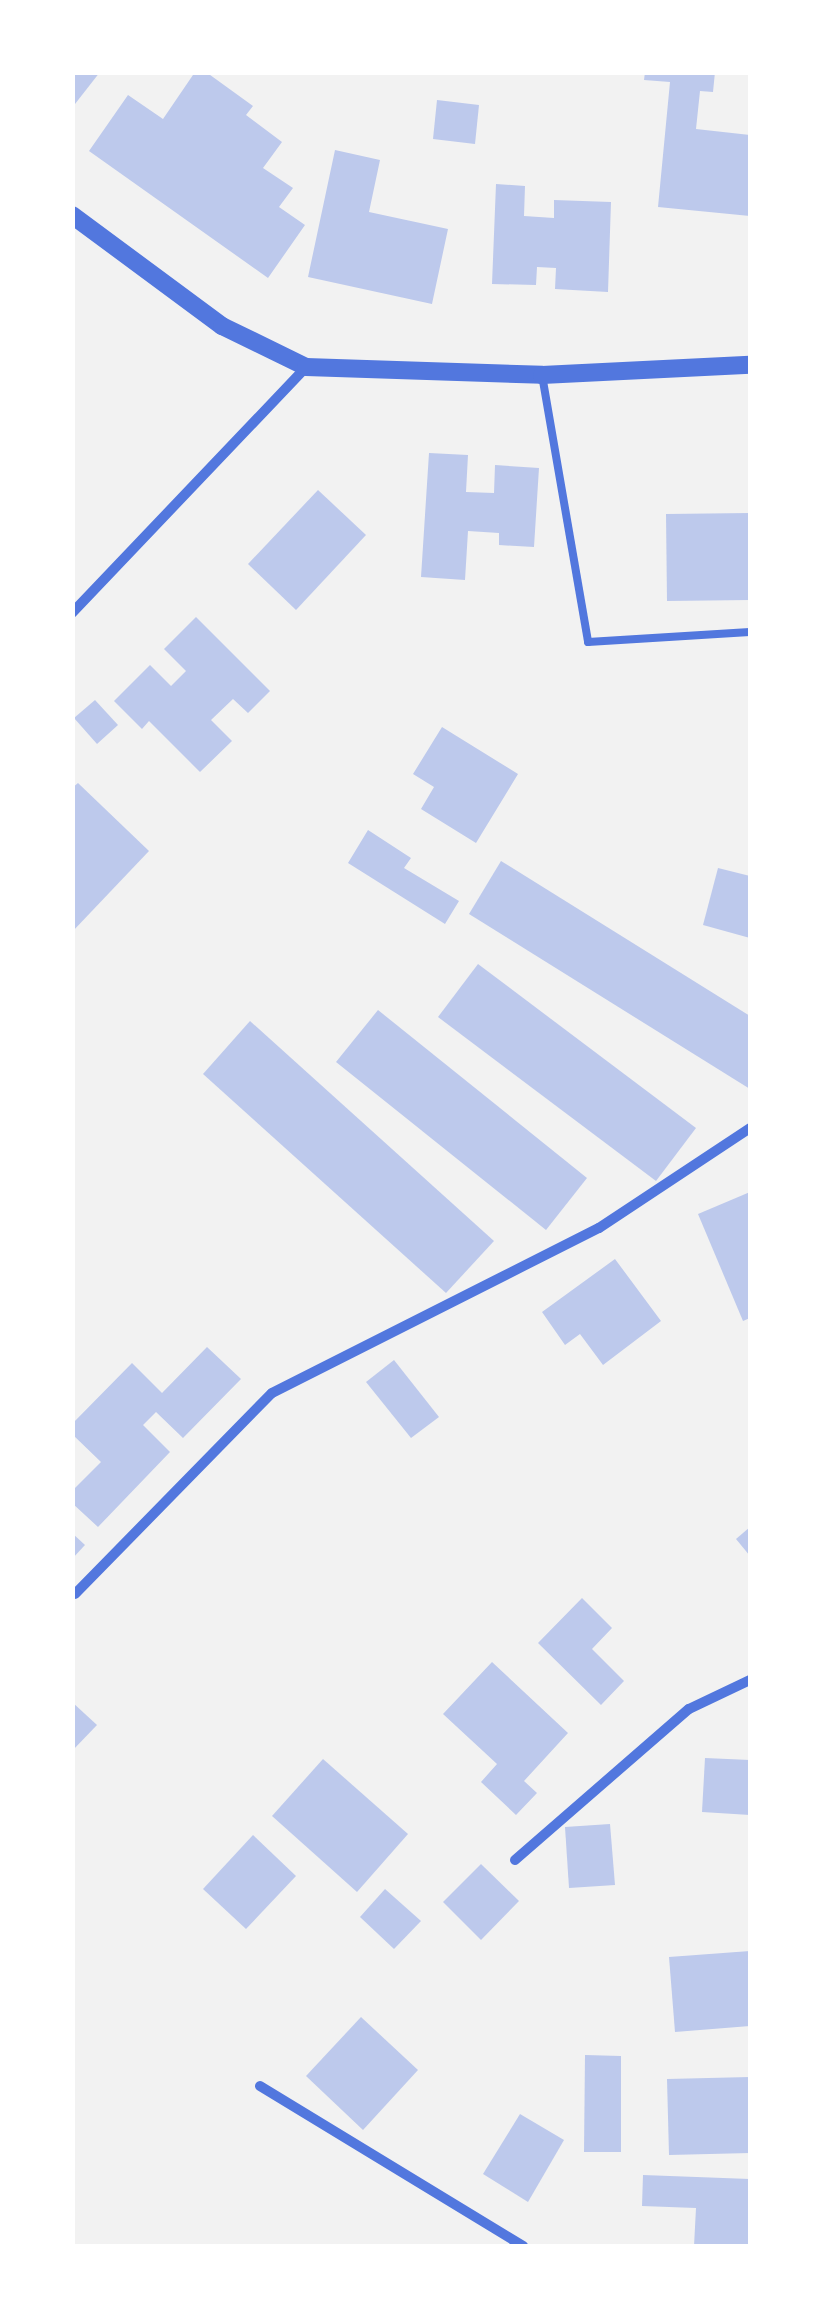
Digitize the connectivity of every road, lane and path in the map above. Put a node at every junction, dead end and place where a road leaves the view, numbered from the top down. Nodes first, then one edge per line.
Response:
1 (72, 215) edge
2 (750, 364) edge
3 (306, 367) junction
4 (542, 375) junction
5 (72, 613) edge
6 (750, 632) edge
7 (750, 1128) edge
8 (74, 1594) edge
9 (750, 1680) edge
10 (516, 1860) dead end
11 (260, 2086) dead end
12 (523, 2246) edge

1 - 3 street
2 - 4 street
3 - 4 street
3 - 5 street
4 - 6 lane
7 - 8 street
9 - 10 street
11 - 12 street

